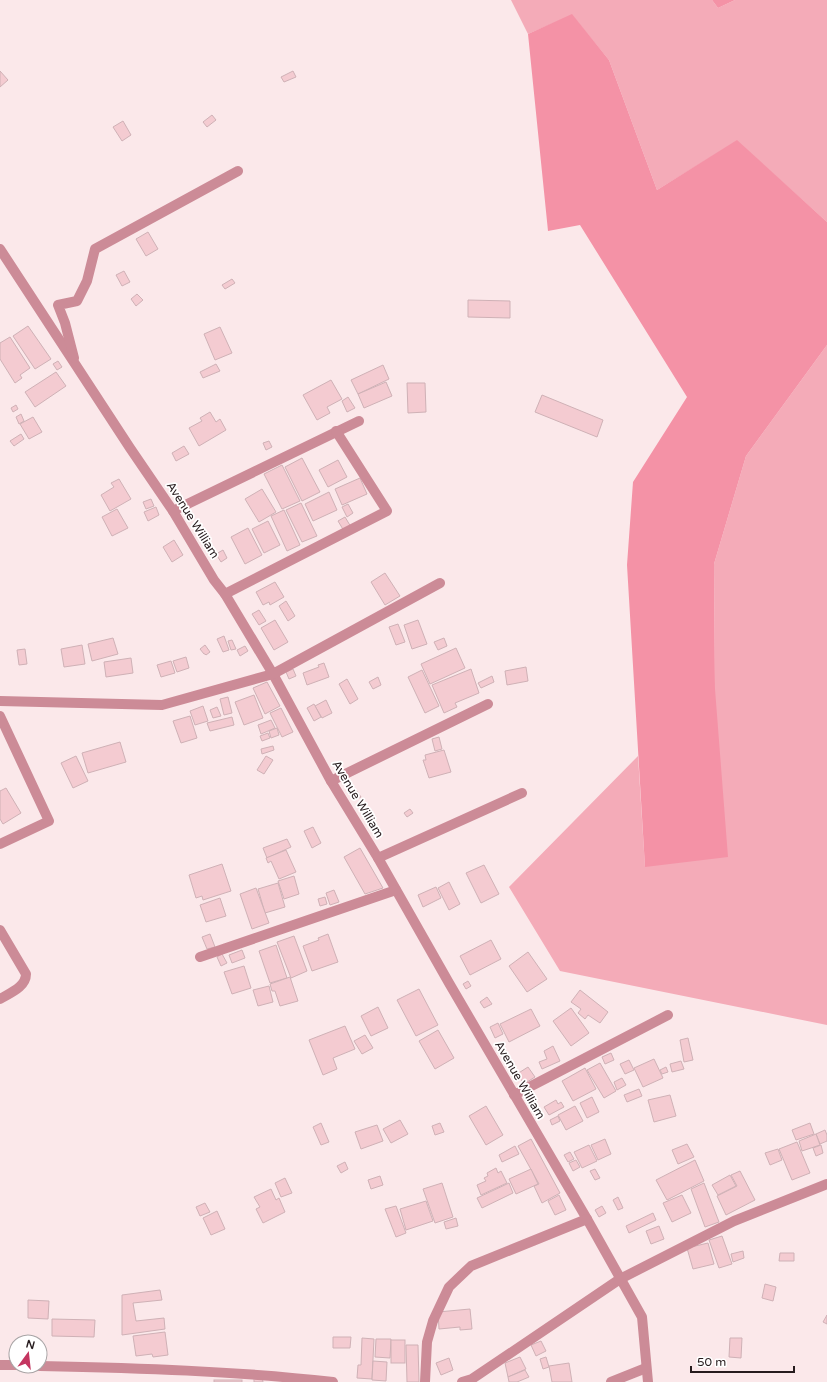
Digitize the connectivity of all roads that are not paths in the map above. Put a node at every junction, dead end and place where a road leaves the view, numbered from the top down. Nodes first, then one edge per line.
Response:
1 (238, 172) dead end
2 (0, 250) edge
3 (77, 367) junction
4 (359, 420) dead end
5 (336, 431) junction
6 (173, 511) junction
7 (440, 583) dead end
8 (225, 594) junction
9 (273, 674) junction
10 (0, 701) edge
11 (488, 704) dead end
12 (0, 716) edge
13 (331, 781) junction
14 (522, 793) dead end
15 (0, 844) edge
16 (378, 858) junction
17 (396, 890) junction
18 (0, 930) edge
19 (200, 958) dead end
20 (0, 999) edge
21 (668, 1015) dead end
22 (514, 1095) junction
23 (827, 1184) edge
24 (587, 1219) junction
25 (620, 1279) junction
26 (48, 1366) edge
27 (646, 1368) junction
28 (280, 1379) edge
29 (477, 1381) edge
30 (333, 1382) edge
31 (425, 1382) edge
32 (462, 1382) edge
33 (611, 1382) edge
34 (648, 1382) edge

1 - 3 street
2 - 3 street, Avenue William
3 - 6 street, Avenue William
4 - 5 street
5 - 6 street
5 - 8 street
6 - 8 street, Avenue William
7 - 9 street
8 - 9 street, Avenue William
9 - 10 street
9 - 13 street, Avenue William
11 - 13 street
12 - 15 street
13 - 16 street, Avenue William
14 - 16 street
16 - 17 street, Avenue William
17 - 19 street
17 - 22 street, Avenue William
18 - 20 street
21 - 22 street
22 - 24 street, Avenue William
23 - 25 street
24 - 25 street, Avenue William
24 - 31 street
25 - 27 street, Avenue William
25 - 29 street
26 - 28 street
27 - 33 street
27 - 34 street, Avenue William
28 - 30 street
29 - 32 street

